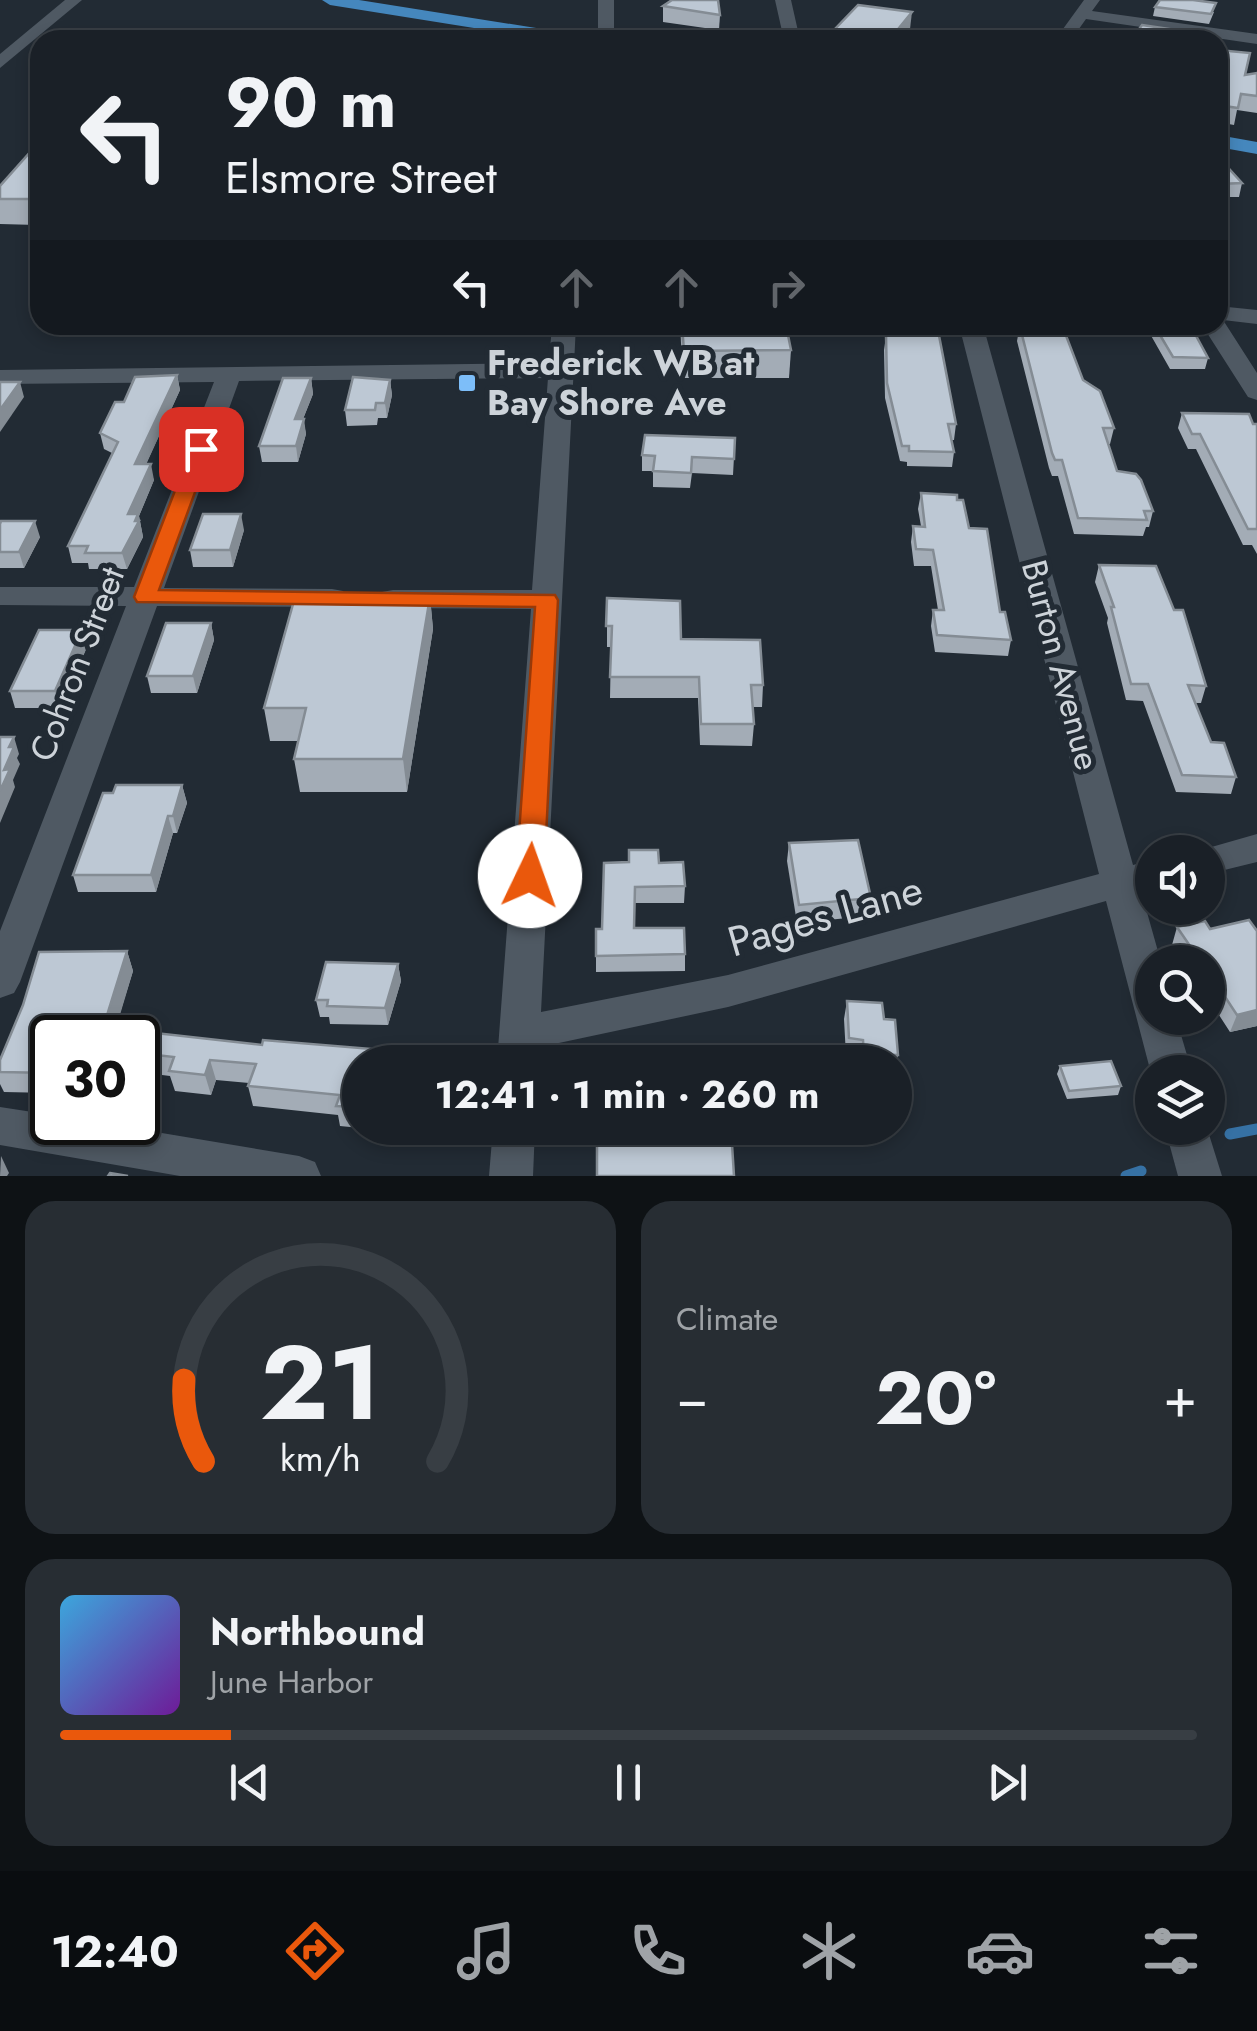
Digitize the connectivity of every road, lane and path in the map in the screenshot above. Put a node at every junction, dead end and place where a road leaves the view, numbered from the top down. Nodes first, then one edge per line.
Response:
1 (74, 0) edge
2 (330, 0) edge
3 (606, 0) edge
4 (783, 0) edge
5 (356, 2) edge
6 (1087, 7) edge
7 (39, 30) edge
8 (521, 30) edge
9 (606, 30) edge
10 (790, 30) edge
11 (1070, 30) edge
12 (1209, 30) edge
13 (1228, 34) edge
14 (30, 37) edge
15 (1257, 39) edge
16 (0, 63) edge
17 (1228, 144) edge
18 (1257, 148) edge
19 (1228, 314) edge
20 (1257, 317) edge
21 (563, 335) edge
22 (974, 335) edge
23 (1220, 335) edge
24 (561, 370) junction
25 (229, 374) junction
26 (0, 377) edge
27 (1257, 392) edge
28 (0, 596) edge
29 (145, 597) junction
30 (547, 600) junction
31 (1257, 848) edge
32 (1225, 856) edge
33 (1135, 875) edge
34 (1135, 878) edge
35 (0, 982) edge
36 (519, 1045) edge
37 (530, 1045) edge
38 (0, 1126) edge
39 (513, 1145) edge
40 (1191, 1145) edge
41 (299, 1176) edge
42 (511, 1176) edge
43 (1200, 1176) edge

1 - 7 street
2 - 5 main road
3 - 9 street
4 - 10 street
5 - 8 main road
6 - 11 street
6 - 12 street
13 - 15 street
14 - 16 street
17 - 18 main road
19 - 20 street
21 - 24 street
22 - 33 street, Burton Avenue
23 - 27 street
24 - 25 street
24 - 30 street
25 - 26 street
25 - 29 street, Cohron Street
28 - 29 street
29 - 30 street
29 - 35 street, Cohron Street
30 - 36 street
31 - 32 street
34 - 37 street, Pages Lane
38 - 41 street
39 - 42 street
40 - 43 street

